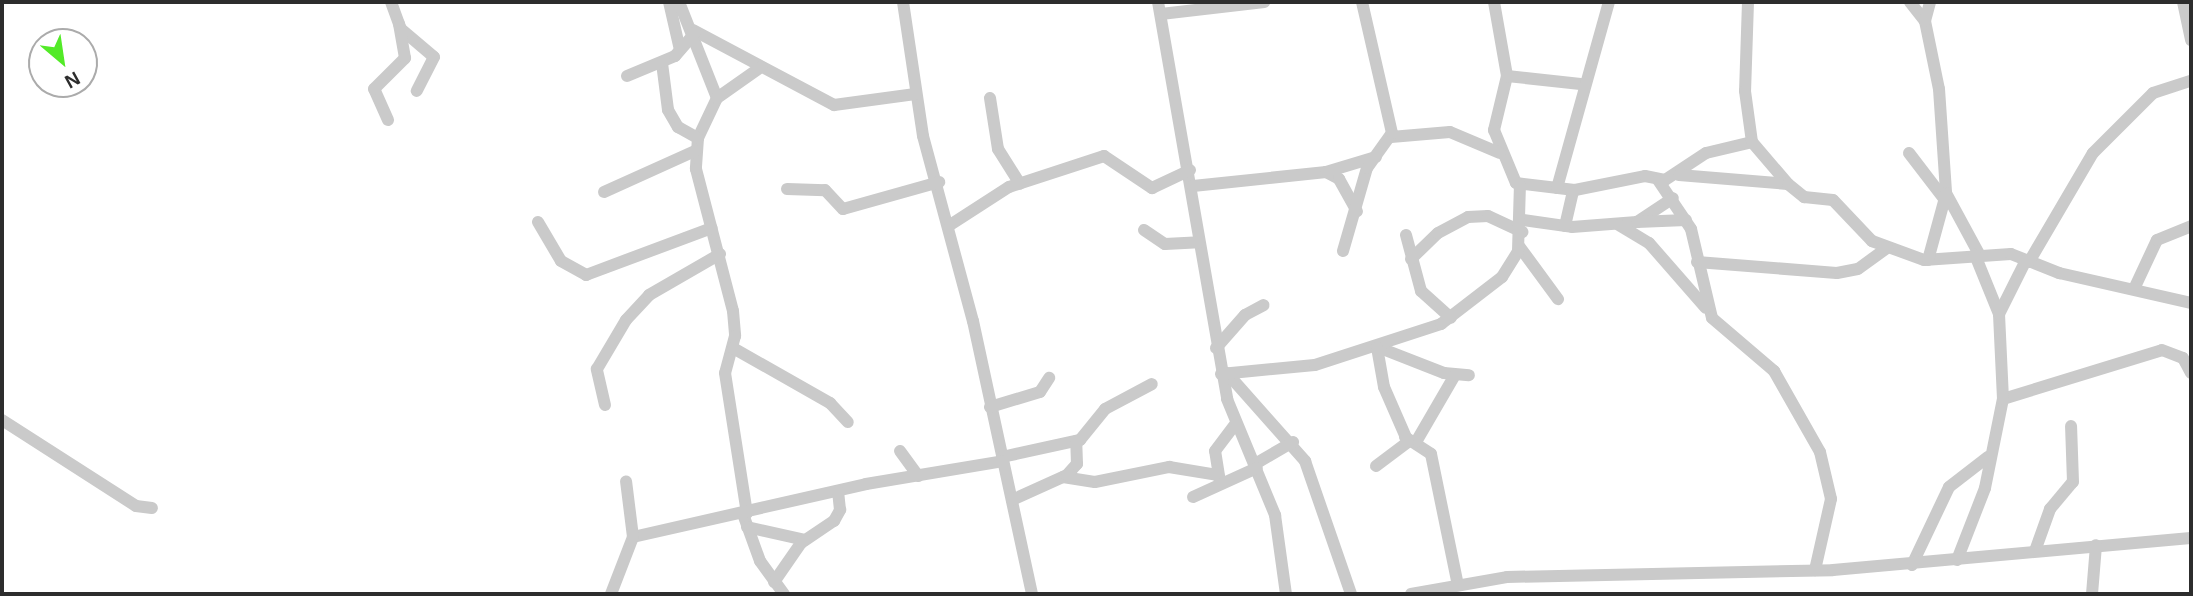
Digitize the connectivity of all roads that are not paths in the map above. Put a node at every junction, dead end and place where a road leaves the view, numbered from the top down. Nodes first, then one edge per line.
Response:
1 (391, 2) edge
2 (669, 2) edge
3 (679, 2) edge
4 (903, 2) edge
5 (1264, 2) edge
6 (1362, 2) edge
7 (1494, 2) edge
8 (1609, 2) edge
9 (1748, 2) edge
10 (1910, 2) edge
11 (1930, 2) edge
12 (2183, 2) edge
13 (1160, 8) edge
14 (1925, 21) junction
15 (399, 24) junction
16 (694, 31) junction
17 (2191, 40) edge
18 (680, 50) junction
19 (662, 63) junction
20 (761, 67) junction
21 (627, 76) dead end
22 (1507, 76) junction
23 (2191, 80) edge
24 (1581, 84) junction
25 (417, 91) dead end
26 (915, 94) junction
27 (990, 98) dead end
28 (717, 99) junction
29 (388, 120) dead end
30 (1391, 137) junction
31 (1752, 142) junction
32 (696, 144) junction
33 (1500, 153) junction
34 (1909, 153) dead end
35 (1376, 157) junction
36 (1190, 170) junction
37 (1326, 172) junction
38 (1679, 175) junction
39 (1658, 180) junction
40 (939, 182) junction
41 (1020, 184) junction
42 (1788, 184) junction
43 (1520, 185) junction
44 (1193, 186) junction
45 (1557, 188) junction
46 (786, 189) dead end
47 (1573, 190) junction
48 (604, 192) dead end
49 (1946, 197) junction
50 (1673, 198) junction
51 (1357, 212) junction
52 (1686, 220) junction
53 (538, 222) dead end
54 (1637, 222) junction
55 (950, 225) junction
56 (1618, 225) junction
57 (1522, 226) junction
58 (1565, 226) junction
59 (2191, 226) edge
60 (712, 228) junction
61 (1144, 230) dead end
62 (1406, 234) dead end
63 (1199, 242) junction
64 (1519, 246) junction
65 (1887, 248) junction
66 (1343, 251) dead end
67 (720, 254) junction
68 (1977, 254) junction
69 (1411, 259) junction
70 (1928, 260) junction
71 (2027, 261) junction
72 (1697, 262) junction
73 (2134, 289) junction
74 (1558, 299) dead end
75 (2191, 303) edge
76 (1264, 305) dead end
77 (1706, 308) junction
78 (1999, 314) junction
79 (1451, 318) junction
80 (733, 348) junction
81 (1216, 348) junction
82 (1378, 348) junction
83 (1224, 373) junction
84 (2191, 373) edge
85 (1049, 378) dead end
86 (1153, 384) dead end
87 (2003, 399) junction
88 (605, 405) dead end
89 (990, 407) junction
90 (2, 420) edge
91 (848, 422) dead end
92 (1236, 424) junction
93 (2071, 426) dead end
94 (1411, 440) junction
95 (1076, 441) junction
96 (1293, 442) junction
97 (900, 451) dead end
98 (1988, 457) junction
99 (1002, 459) junction
100 (1256, 466) junction
101 (1376, 466) dead end
102 (918, 476) junction
103 (1063, 477) junction
104 (1219, 479) junction
105 (626, 481) dead end
106 (838, 491) junction
107 (1193, 497) dead end
108 (1012, 500) junction
109 (152, 508) dead end
110 (746, 518) junction
111 (633, 537) junction
112 (2191, 538) edge
113 (805, 540) junction
114 (2096, 545) junction
115 (2035, 551) junction
116 (1957, 560) junction
117 (1912, 565) junction
118 (1815, 570) junction
119 (774, 582) junction
120 (1458, 585) junction
121 (611, 594) edge
122 (785, 594) edge
123 (1032, 594) edge
124 (1286, 594) edge
125 (1352, 594) edge
126 (1411, 594) edge
127 (2092, 594) edge

1 - 15 street
2 - 18 street
3 - 16 street
4 - 26 street
5 - 13 street
6 - 30 street
7 - 22 street
8 - 24 street
9 - 31 street
10 - 14 street
11 - 14 street
12 - 17 street
13 - 36 street
14 - 49 street
15 - 25 street
15 - 29 street
16 - 18 street
16 - 20 street
16 - 28 street
18 - 19 street
19 - 21 street
19 - 32 street
20 - 26 street
20 - 28 street
22 - 24 street
22 - 33 street
23 - 71 street
24 - 45 street
26 - 40 street
27 - 41 street
28 - 32 street
30 - 33 street
30 - 35 street
31 - 38 street
31 - 42 street
32 - 48 street
32 - 60 street
33 - 43 street
34 - 49 street
35 - 37 street
35 - 51 street
36 - 41 street
36 - 44 street
37 - 44 street
37 - 51 street
38 - 39 street
38 - 42 street
39 - 47 street
39 - 50 street
40 - 46 street
40 - 55 street
41 - 55 street
42 - 65 street
43 - 45 street
43 - 57 street
44 - 63 street
45 - 47 street
47 - 58 street
49 - 68 street
49 - 70 street
50 - 52 street
50 - 54 street
51 - 66 street
52 - 54 street
52 - 72 street
53 - 60 street
54 - 56 street
55 - 89 street
56 - 58 street
56 - 77 street
57 - 58 street
57 - 64 street
57 - 69 street
59 - 73 street
60 - 67 street
61 - 63 street
62 - 69 street
63 - 81 street
64 - 74 street
64 - 79 street
65 - 70 street
65 - 72 street
67 - 80 street
67 - 88 street
68 - 70 street
68 - 71 street
68 - 78 street
69 - 79 street
71 - 73 street
71 - 78 street
72 - 77 street
73 - 75 street
76 - 81 street
77 - 118 street
78 - 87 street
79 - 82 street
80 - 91 street
80 - 110 street
81 - 83 street
82 - 83 street
82 - 94 street
82 - 94 street
83 - 92 street
83 - 96 street
84 - 87 street
85 - 89 street
86 - 95 street
87 - 98 street
89 - 99 street
90 - 109 street
92 - 100 street
92 - 104 street
93 - 115 street
94 - 101 street
94 - 120 street
95 - 99 street
95 - 103 street
96 - 100 street
96 - 125 street
97 - 102 street
98 - 116 street
98 - 117 street
99 - 102 street
99 - 108 street
100 - 104 street
100 - 124 street
102 - 106 street
103 - 104 street
103 - 108 street
104 - 107 street
105 - 111 street
106 - 110 street
106 - 113 street
108 - 123 street
110 - 111 street
110 - 113 street
110 - 119 street
111 - 121 street
112 - 114 street
113 - 119 street
114 - 115 street
114 - 127 street
115 - 116 street
116 - 117 street
117 - 118 street
118 - 120 street
119 - 122 street
120 - 126 street

